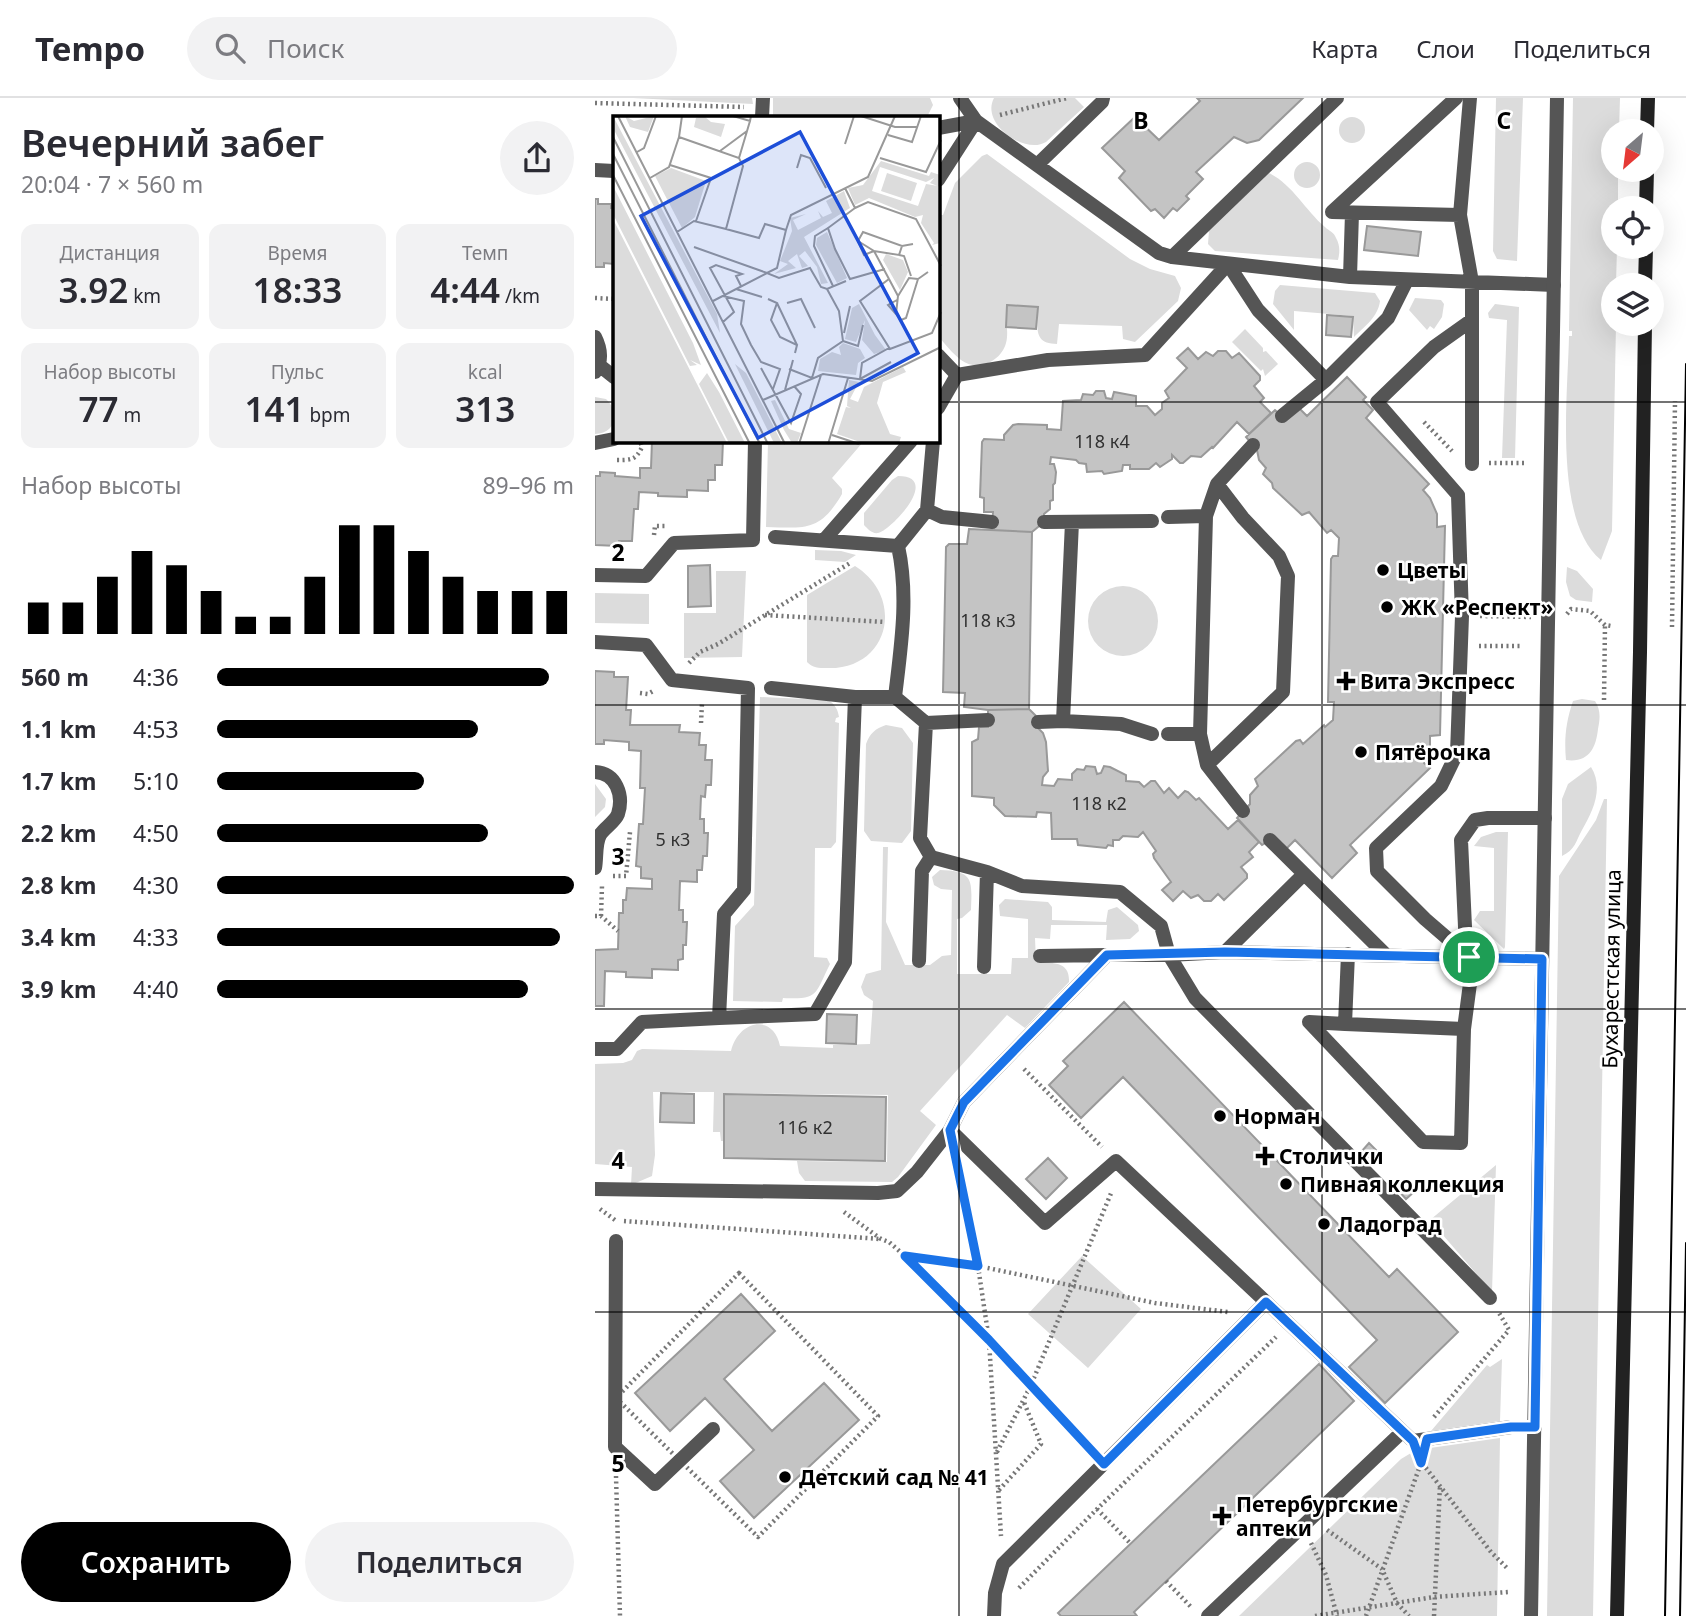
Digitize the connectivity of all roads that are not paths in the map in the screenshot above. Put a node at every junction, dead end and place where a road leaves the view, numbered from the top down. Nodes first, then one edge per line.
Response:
1 (763, 98) edge
2 (960, 98) edge
3 (1103, 98) edge
4 (1337, 98) edge
5 (1456, 98) edge
6 (1471, 98) edge
7 (1557, 98) edge
8 (1648, 98) edge
9 (762, 116) edge
10 (1647, 119) edge
11 (976, 121) junction
12 (940, 128) edge
13 (1038, 164) junction
14 (595, 170) edge
15 (613, 171) edge
16 (940, 177) edge
17 (1352, 213) junction
18 (1461, 215) junction
19 (1172, 257) junction
20 (1228, 264) junction
21 (1350, 277) junction
22 (1407, 280) junction
23 (1472, 282) junction
24 (1554, 285) junction
25 (1472, 320) junction
26 (1645, 336) edge
27 (595, 337) edge
28 (940, 357) edge
29 (597, 369) edge
30 (957, 375) junction
31 (613, 377) edge
32 (1326, 380) junction
33 (940, 405) edge
34 (1282, 416) dead end
35 (613, 439) edge
36 (595, 443) edge
37 (755, 443) edge
38 (909, 443) edge
39 (933, 443) edge
40 (1253, 445) dead end
41 (1472, 464) road end
42 (1217, 484) junction
43 (927, 509) junction
44 (1206, 516) junction
45 (1168, 517) dead end
46 (1152, 521) dead end
47 (992, 522) dead end
48 (1044, 522) dead end
49 (1072, 522) junction
50 (764, 539) junction
51 (824, 540) junction
52 (898, 546) junction
53 (595, 575) edge
54 (595, 642) edge
55 (760, 688) junction
56 (855, 696) junction
57 (895, 697) junction
58 (988, 720) dead end
59 (1063, 721) junction
60 (1038, 722) dead end
61 (926, 723) junction
62 (1152, 734) dead end
63 (1168, 734) dead end
64 (1200, 734) junction
65 (1207, 765) junction
66 (595, 772) edge
67 (1243, 811) dead end
68 (1545, 818) junction
69 (1270, 841) dead end
70 (931, 857) junction
71 (595, 867) edge
72 (987, 872) junction
73 (1304, 874) junction
74 (1225, 952) junction
75 (1348, 954) junction
76 (1107, 955) junction
77 (1169, 955) junction
78 (1040, 956) dead end
79 (1387, 956) junction
80 (1469, 957) junction
81 (1542, 959) junction
82 (919, 961) dead end
83 (984, 967) dead end
84 (719, 1018) junction
85 (1345, 1024) junction
86 (1464, 1029) junction
87 (595, 1049) edge
88 (950, 1130) junction
89 (595, 1189) edge
90 (616, 1241) dead end
91 (1490, 1298) dead end
92 (1266, 1302) junction
93 (1535, 1427) junction
94 (713, 1429) dead end
95 (1414, 1437) junction
96 (1202, 1614) edge
97 (994, 1616) edge
98 (1531, 1616) edge
99 (1617, 1616) edge

1 - 9 street
2 - 11 street
3 - 13 street
4 - 19 street
5 - 17 street
6 - 18 street
7 - 24 street
8 - 10 main road
11 - 12 street
11 - 13 street
11 - 16 street
13 - 19 street
14 - 15 street
17 - 18 street
17 - 21 street
18 - 23 street
19 - 20 street
20 - 21 street
20 - 30 street
20 - 32 street
21 - 22 street
22 - 23 street
22 - 32 street
23 - 24 street
23 - 25 street
24 - 68 street
25 - 41 street
25 - 80 street
26 - 99 main road, Бухарестская улица
27 - 29 street
28 - 30 street
29 - 31 street
30 - 33 street
32 - 34 street
35 - 36 street
37 - 50 street
38 - 51 street
39 - 43 street
40 - 42 street
42 - 44 street
42 - 65 street
43 - 47 street
43 - 52 street
44 - 45 street
44 - 64 street
46 - 49 street
48 - 49 street
49 - 59 street
50 - 51 street
50 - 53 street
51 - 52 street
52 - 57 street
54 - 55 street
55 - 56 street
55 - 84 street
56 - 57 street
56 - 84 street
57 - 61 street
58 - 61 street
59 - 60 street
59 - 62 street
61 - 70 street
63 - 64 street
64 - 65 street
65 - 67 street
66 - 71 street
68 - 80 street
68 - 81 street
69 - 73 street
70 - 72 street
70 - 82 street
72 - 77 street
72 - 83 street
73 - 74 street
73 - 79 street
74 - 75 street
74 - 77 street
75 - 79 street
75 - 85 street
76 - 77 street
76 - 78 street
76 - 88 street
77 - 91 street
79 - 80 street
80 - 81 street
80 - 86 street
81 - 93 street
84 - 87 street
85 - 86 street
85 - 86 street
88 - 89 street
88 - 92 street
90 - 94 street
92 - 95 street
92 - 97 street
93 - 95 street
93 - 98 street
95 - 96 street

